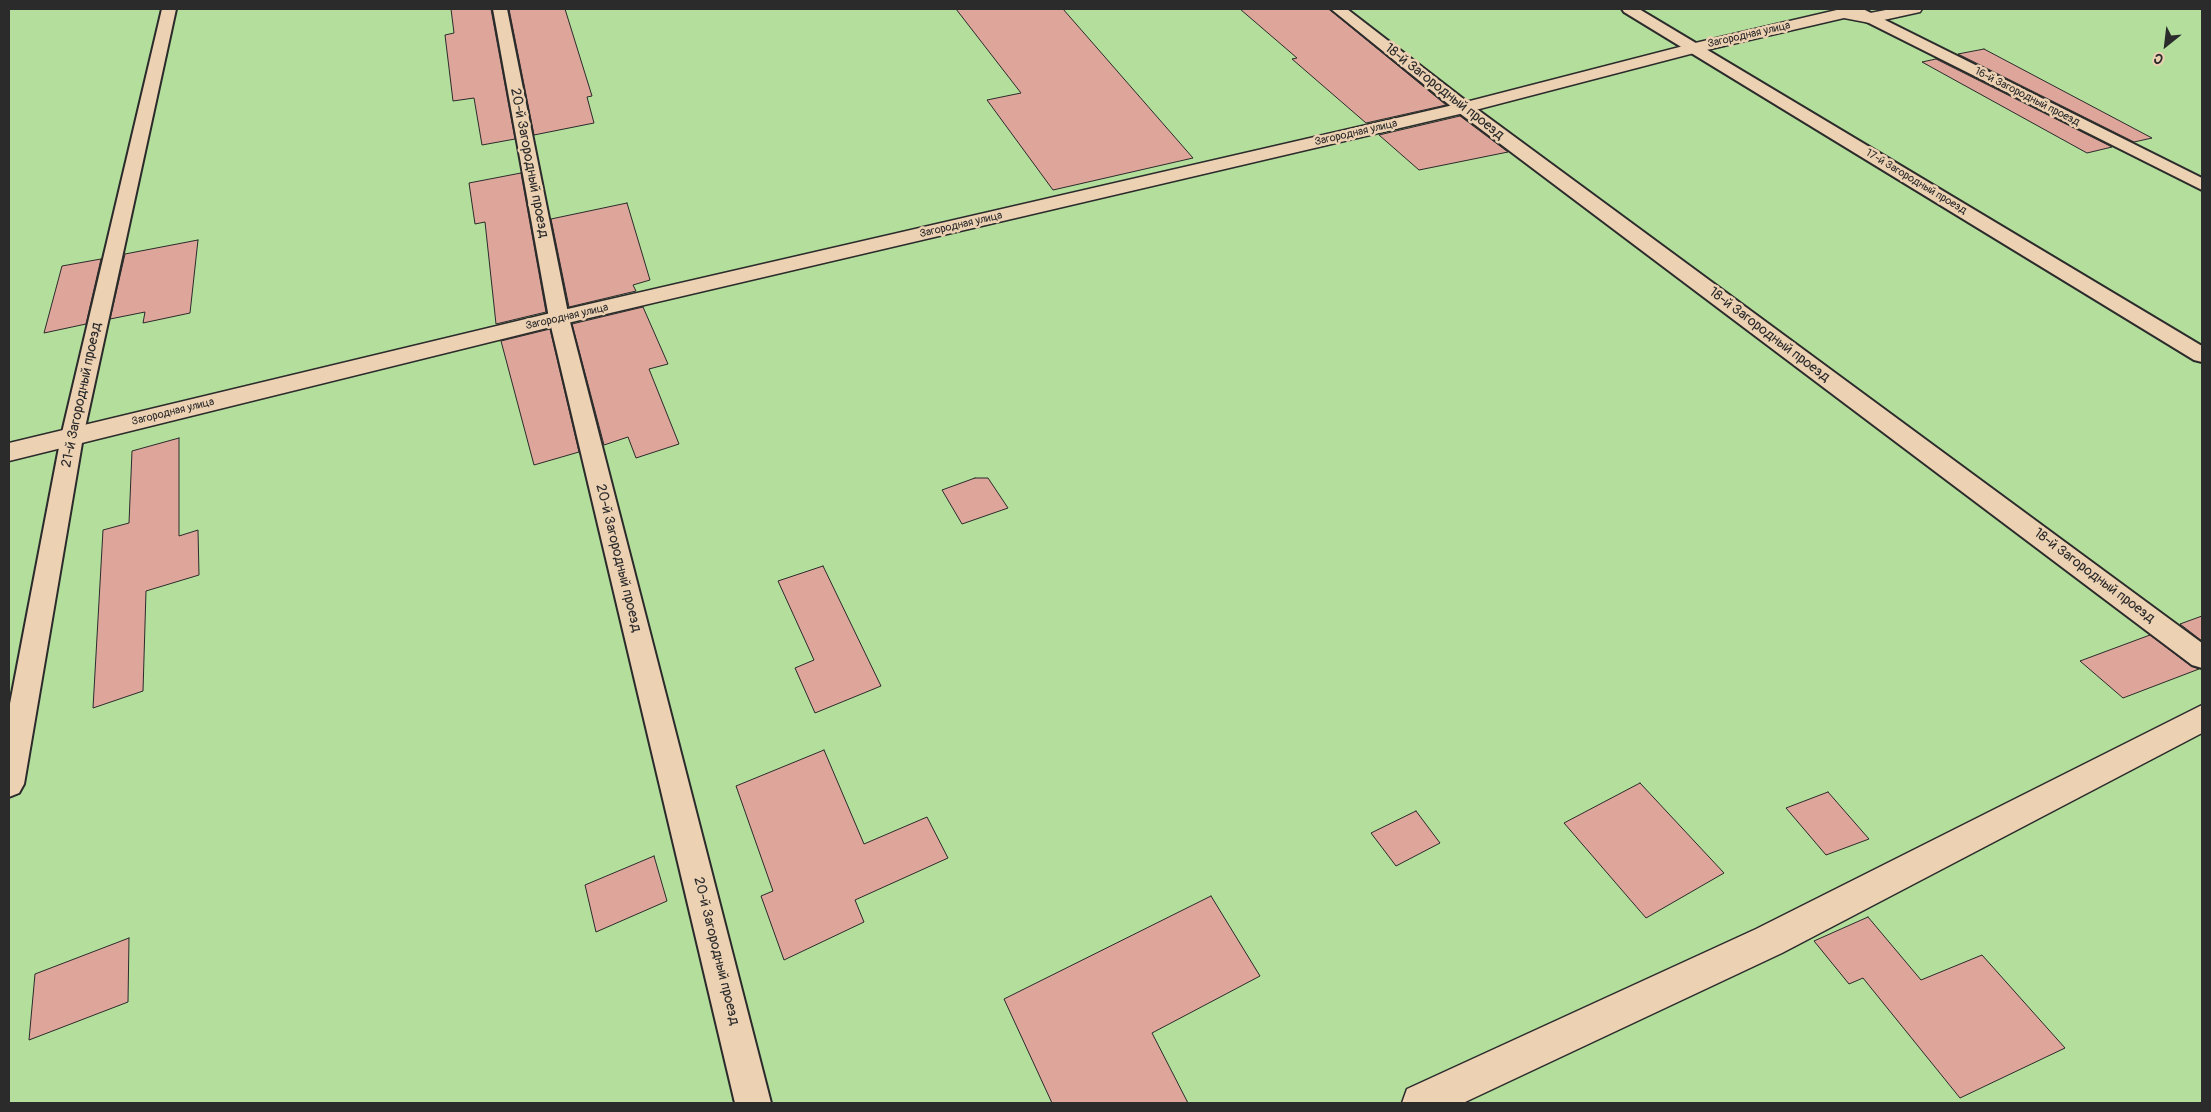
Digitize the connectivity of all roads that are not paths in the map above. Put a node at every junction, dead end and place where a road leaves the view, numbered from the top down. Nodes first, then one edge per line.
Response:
1 (169, 9) edge
2 (500, 9) edge
3 (1338, 9) edge
4 (1629, 9) edge
5 (1914, 9) edge
6 (1861, 13) edge
7 (1695, 48) junction
8 (1464, 108) junction
9 (2202, 185) edge
10 (559, 318) junction
11 (2202, 355) edge
12 (72, 437) junction
13 (9, 452) edge
14 (2202, 657) edge
15 (2202, 718) edge
16 (9, 784) edge
17 (753, 1103) edge
18 (1421, 1103) edge

1 - 12 lane, 21-й Загородный проезд
2 - 10 lane, 20-й Загородный проезд
3 - 8 lane, 18-й Загородный проезд
4 - 7 lane, 17-й Загородный проезд
5 - 6 street, Загородная улица
6 - 7 street, Загородная улица
6 - 9 lane, 16-й Загородный проезд
7 - 8 street, Загородная улица
7 - 11 lane, 17-й Загородный проезд
8 - 10 street, Загородная улица
8 - 14 lane, 18-й Загородный проезд
10 - 12 street, Загородная улица
10 - 17 lane, 20-й Загородный проезд
12 - 13 street, Загородная улица
12 - 16 lane, 21-й Загородный проезд
15 - 18 street

